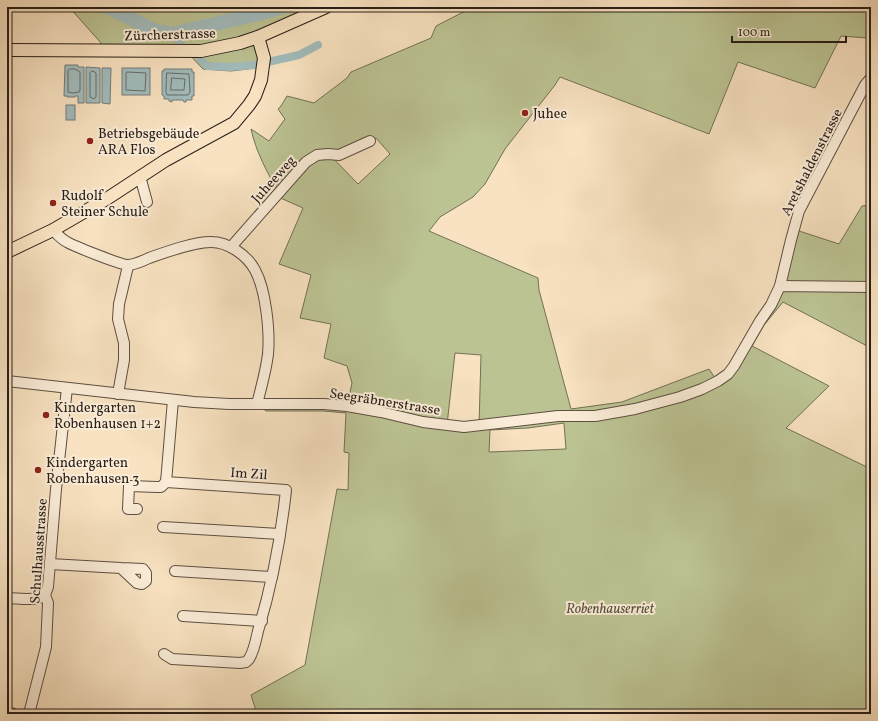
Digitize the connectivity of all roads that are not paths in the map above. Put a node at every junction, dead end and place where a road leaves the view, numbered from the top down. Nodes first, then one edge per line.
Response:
1 (326, 7) edge
2 (258, 37) junction
3 (7, 50) edge
4 (871, 78) edge
5 (370, 141) dead end
6 (140, 176) junction
7 (147, 202) dead end
8 (53, 230) junction
9 (231, 247) junction
10 (7, 252) edge
11 (128, 266) junction
12 (780, 286) junction
13 (871, 287) edge
14 (728, 374) joint
15 (7, 381) edge
16 (67, 388) junction
17 (118, 394) junction
18 (173, 400) junction
19 (257, 404) junction
20 (166, 482) junction
21 (137, 510) dead end
22 (163, 527) dead end
23 (280, 534) junction
24 (50, 564) junction
25 (121, 568) dead end
26 (174, 571) dead end
27 (272, 577) junction
28 (46, 595) junction
29 (7, 598) edge
30 (183, 616) dead end
31 (262, 620) junction
32 (164, 654) dead end
33 (29, 714) edge

1 - 2 main road, Zürcherstrasse
2 - 3 main road, Zürcherstrasse
2 - 6 main road
4 - 12 street, Aretshaldenstrasse
5 - 9 street, Juheeweg
6 - 7 street
6 - 8 main road
8 - 10 main road
8 - 11 street
9 - 11 street
9 - 19 street
11 - 17 street
12 - 13 street
12 - 14 street, Aretshaldenstrasse
14 - 19 street, Seegräbnerstrasse
15 - 16 street, Seegräbnerstrasse
16 - 17 street, Seegräbnerstrasse
16 - 24 street, Schulhausstrasse
17 - 18 street, Seegräbnerstrasse
18 - 19 street, Seegräbnerstrasse
18 - 20 street
20 - 21 street, Im Zil
20 - 23 street, Im Zil
22 - 23 street
23 - 27 street, Im Zil
24 - 25 street
24 - 28 street, Schulhausstrasse
26 - 27 street
27 - 31 street, Im Zil
28 - 29 street
28 - 33 street, Schulhausstrasse
30 - 31 street
31 - 32 street, Im Zil

